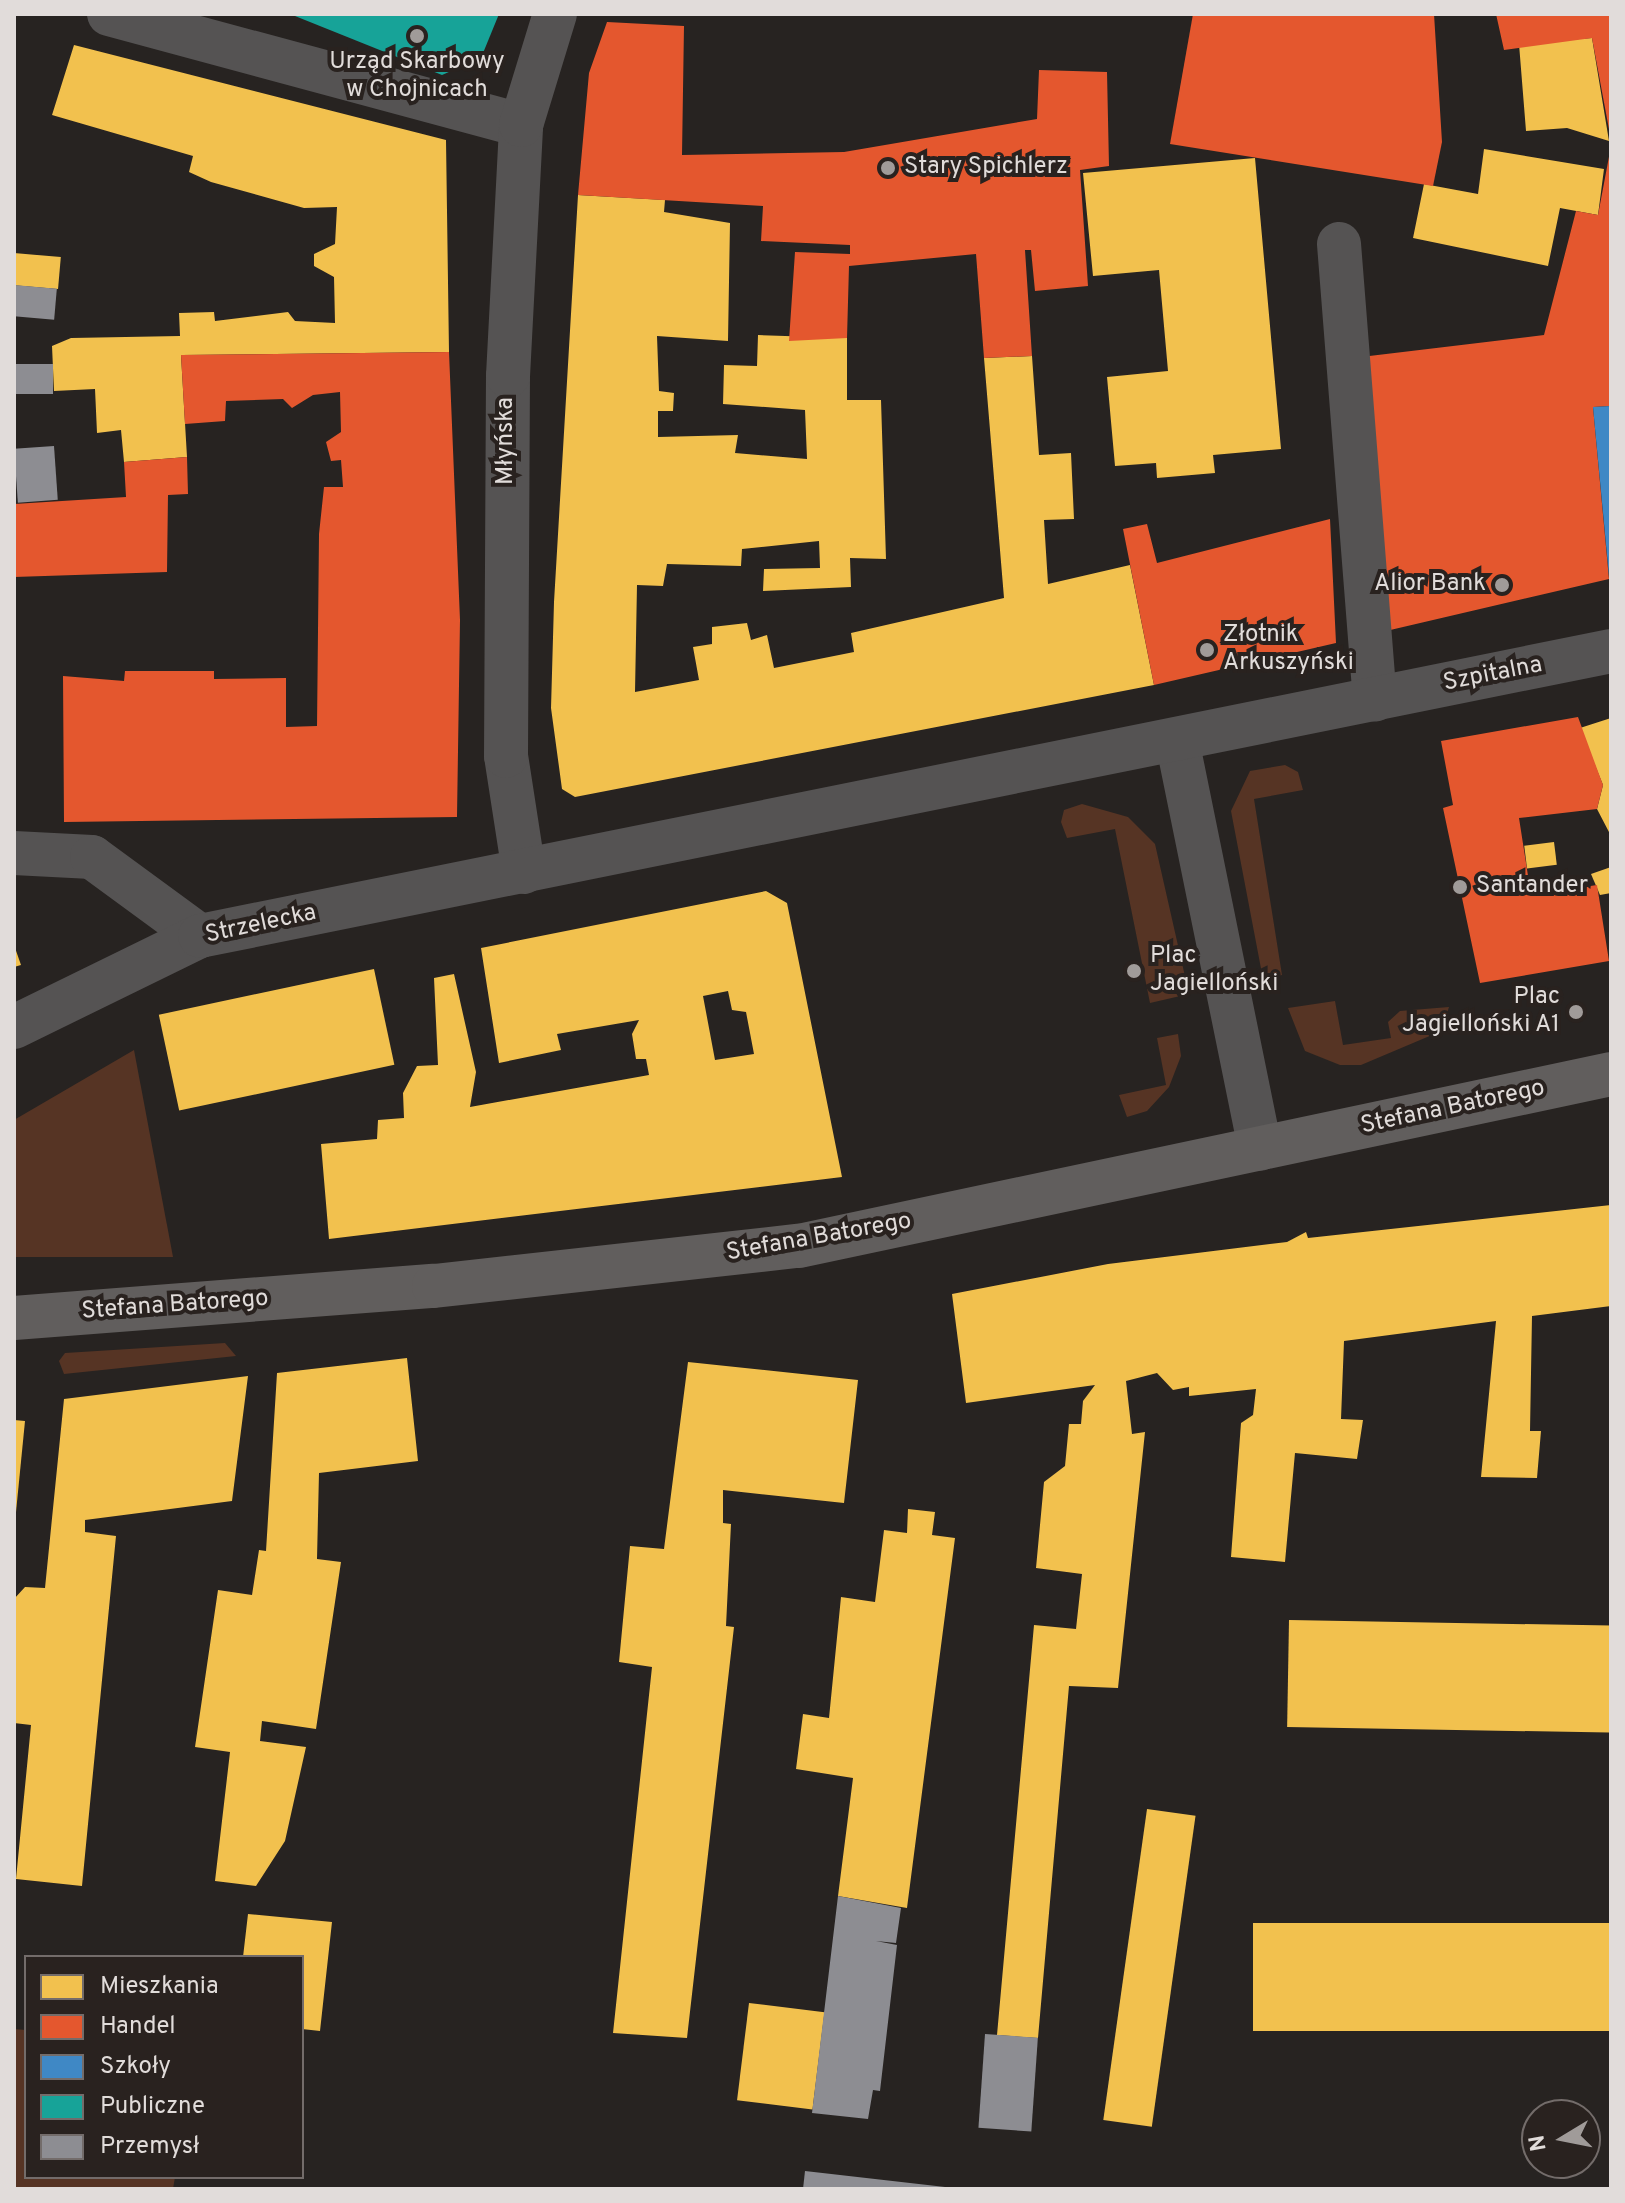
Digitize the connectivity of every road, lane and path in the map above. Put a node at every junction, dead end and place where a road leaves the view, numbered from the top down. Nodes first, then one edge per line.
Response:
1 (109, 14) edge
2 (555, 14) edge
3 (521, 125) junction
4 (1339, 244) dead end
5 (1611, 651) edge
6 (1375, 700) junction
7 (1177, 740) junction
8 (14, 853) edge
9 (524, 872) junction
10 (200, 936) junction
11 (14, 1027) edge
12 (1611, 1074) edge
13 (1260, 1149) junction
14 (14, 1318) edge

1 - 3 street
2 - 3 street, Młyńska
3 - 9 street, Młyńska
4 - 6 street
5 - 6 street, Szpitalna
6 - 7 street
7 - 9 street
7 - 13 street
8 - 10 street
9 - 10 street, Strzelecka
10 - 11 street, Strzelecka
12 - 13 street, Stefana Batorego
13 - 14 street, Stefana Batorego

